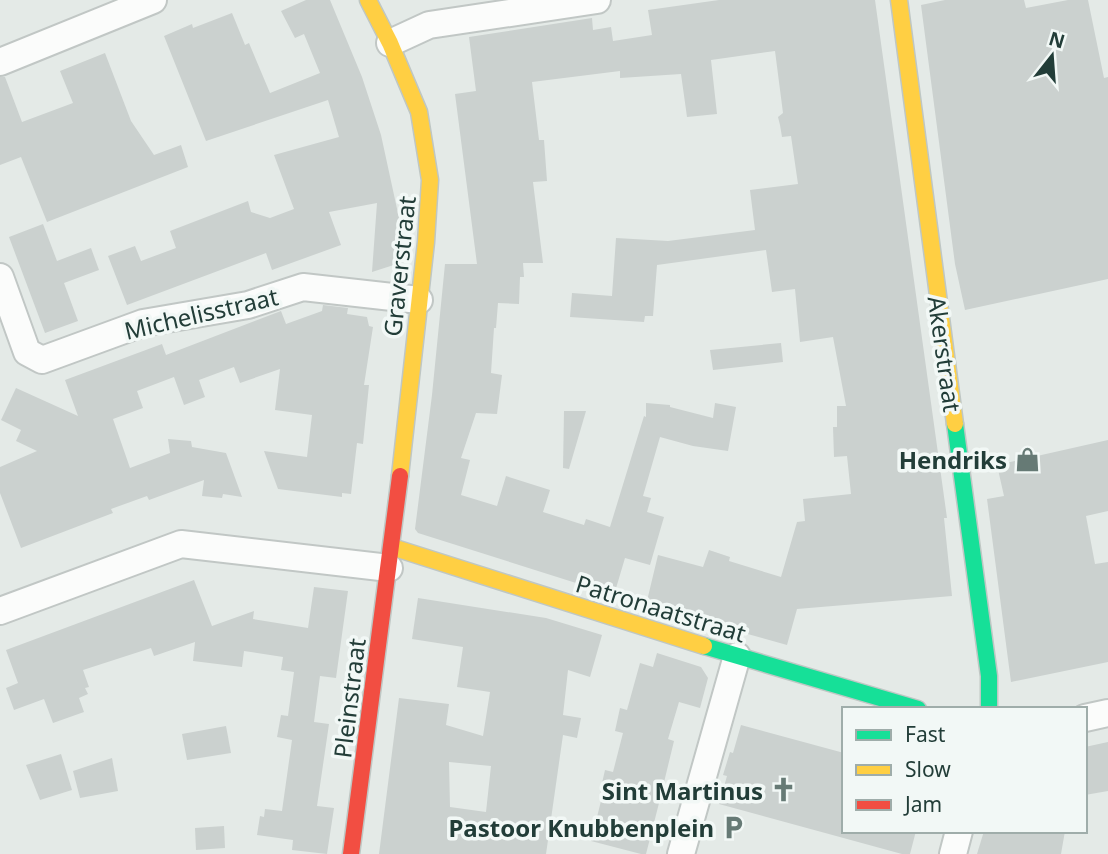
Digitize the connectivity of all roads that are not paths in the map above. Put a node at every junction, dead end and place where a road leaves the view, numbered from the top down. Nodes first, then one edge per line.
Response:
1 (153, 0) edge
2 (368, 0) edge
3 (597, 0) edge
4 (899, 0) edge
5 (390, 43) junction
6 (0, 62) edge
7 (0, 277) edge
8 (419, 300) junction
9 (391, 558) junction
10 (0, 611) edge
11 (737, 656) junction
12 (911, 707) edge
13 (989, 707) edge
14 (1108, 713) edge
15 (1087, 718) edge
16 (958, 833) edge
17 (351, 854) edge
18 (681, 854) edge
19 (953, 854) edge

1 - 6 street
2 - 5 street, Graverstraat
3 - 5 street
4 - 13 street, Akerstraat
5 - 8 street, Graverstraat
7 - 8 street, Michelisstraat
8 - 9 street, Graverstraat
9 - 10 street
9 - 11 street, Patronaatstraat
9 - 17 street, Pleinstraat
11 - 12 street, Patronaatstraat
11 - 18 street
14 - 15 street
16 - 19 street

